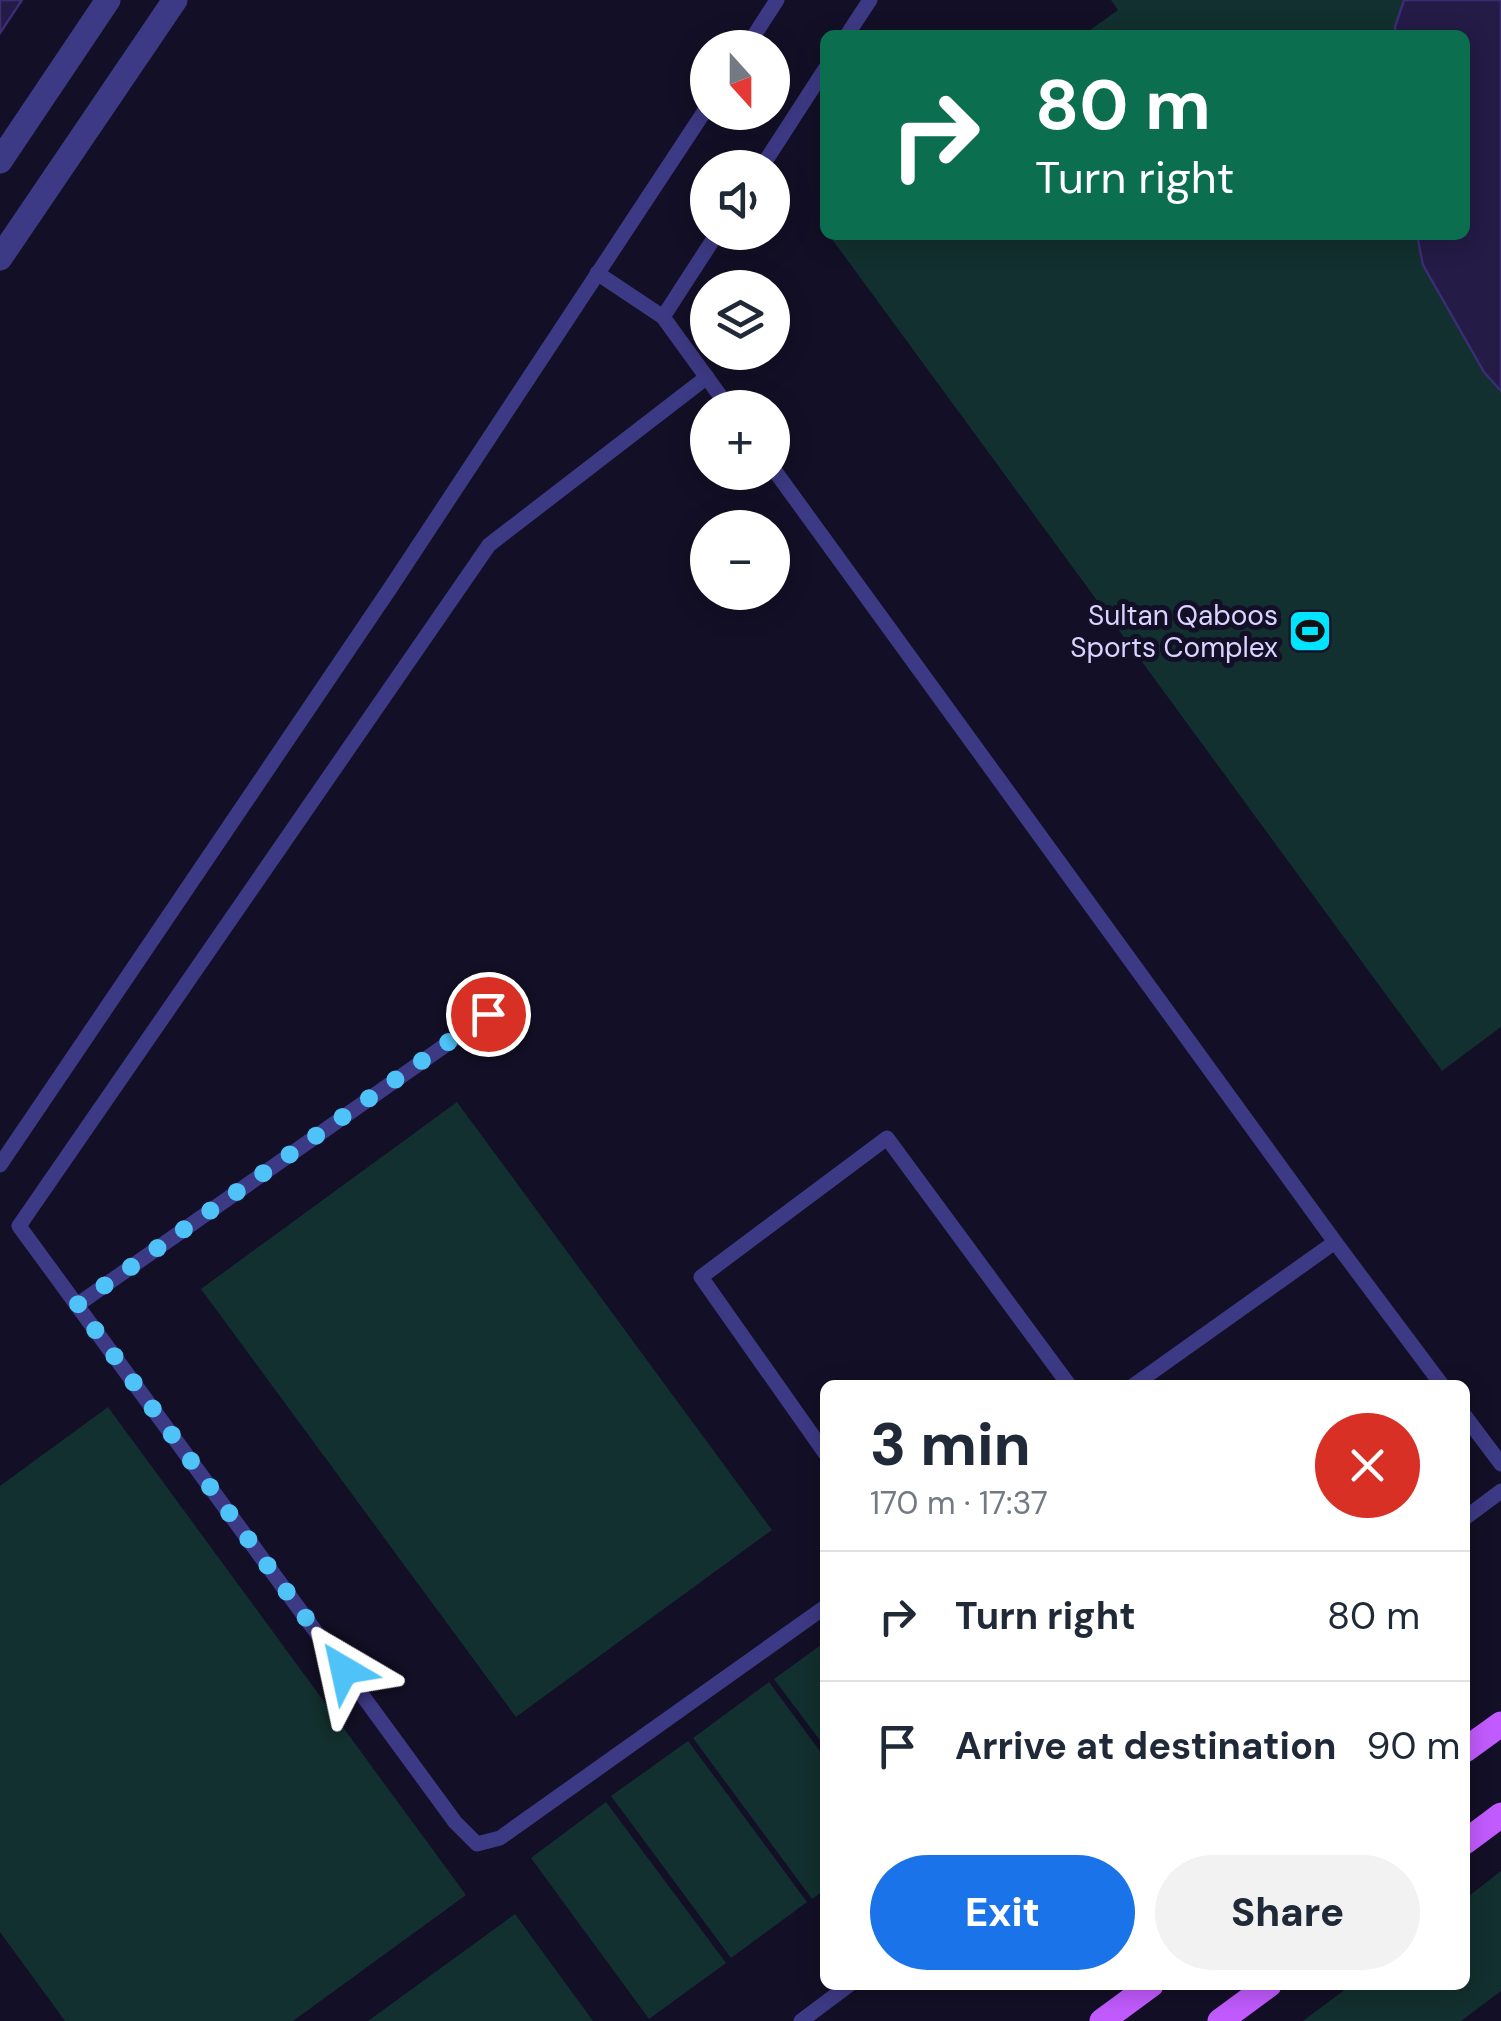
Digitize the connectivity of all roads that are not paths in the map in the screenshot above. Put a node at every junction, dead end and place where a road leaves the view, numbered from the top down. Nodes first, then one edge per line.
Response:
1 (108, 0) edge
2 (175, 0) edge
3 (777, 0) edge
4 (870, 0) edge
5 (758, 30) edge
6 (850, 30) edge
7 (820, 77) edge
8 (692, 130) edge
9 (773, 150) edge
10 (0, 161) edge
11 (707, 250) edge
12 (0, 258) edge
13 (598, 273) junction
14 (664, 317) junction
15 (707, 377) junction
16 (717, 390) edge
17 (789, 490) edge
18 (488, 1014) dead end
19 (0, 1165) edge
20 (1335, 1242) junction
21 (77, 1305) junction
22 (1064, 1380) edge
23 (1141, 1380) edge
24 (1438, 1380) edge
25 (1470, 1423) edge
26 (820, 1445) edge
27 (1501, 1464) edge
28 (1501, 1491) edge
29 (1470, 1514) edge
30 (820, 1611) edge
31 (1501, 1724) edge
32 (1470, 1746) edge
33 (1501, 1815) edge
34 (1470, 1838) edge
35 (842, 1990) edge
36 (1144, 1990) edge
37 (1262, 1990) edge
38 (801, 2021) edge
39 (1102, 2021) edge
40 (1220, 2021) edge

1 - 10 street
2 - 12 street
3 - 5 lane
4 - 6 lane
7 - 9 lane
8 - 13 lane
11 - 14 lane
13 - 14 lane
13 - 19 lane
14 - 15 lane
15 - 16 lane
15 - 21 lane
17 - 20 lane
18 - 21 lane
20 - 23 lane
20 - 24 lane
21 - 30 lane
22 - 26 lane
25 - 27 lane
28 - 29 lane
31 - 32 main road
33 - 34 main road
35 - 38 lane
36 - 39 main road
37 - 40 main road

